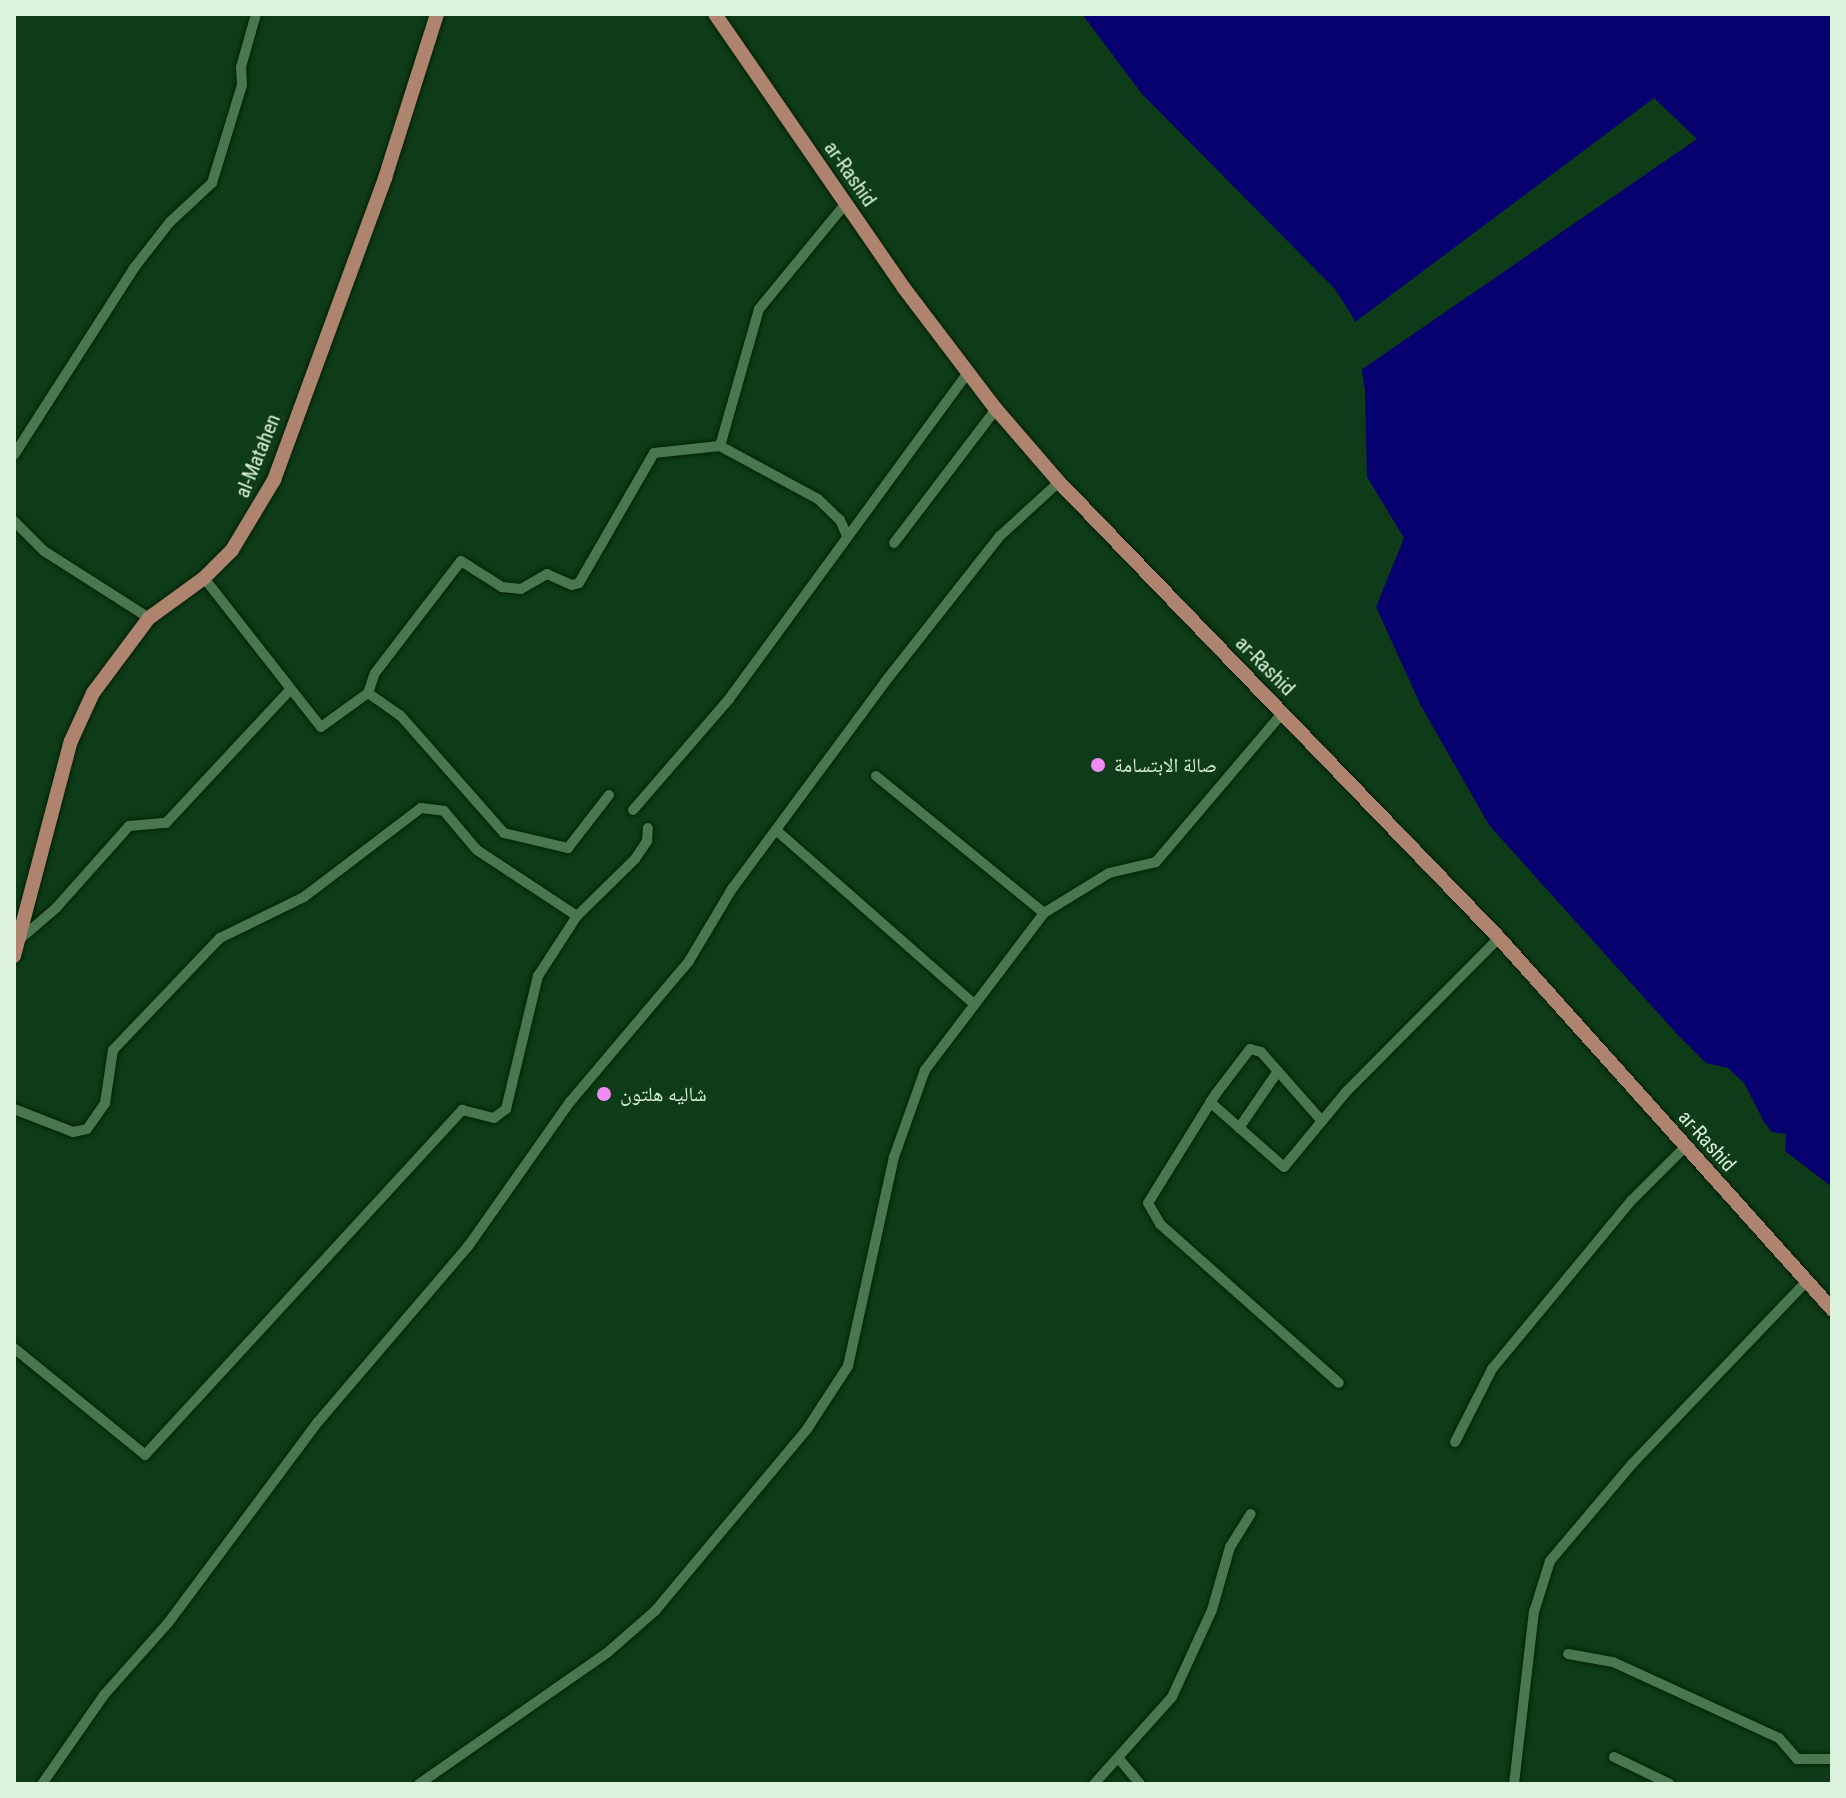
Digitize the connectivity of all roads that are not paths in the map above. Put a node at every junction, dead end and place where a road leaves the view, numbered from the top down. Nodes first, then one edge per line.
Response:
1 (256, 14) edge
2 (437, 14) edge
3 (715, 14) edge
4 (846, 203) junction
5 (969, 371) junction
6 (996, 409) junction
7 (720, 446) junction
8 (14, 455) edge
9 (1059, 482) junction
10 (14, 521) edge
11 (847, 536) junction
12 (894, 543) dead end
13 (204, 578) junction
14 (149, 618) junction
15 (289, 691) junction
16 (368, 693) junction
17 (1283, 712) junction
18 (876, 776) dead end
19 (609, 795) dead end
20 (633, 810) dead end
21 (648, 828) dead end
22 (776, 830) junction
23 (1044, 913) junction
24 (577, 916) junction
25 (1499, 938) junction
26 (20, 939) junction
27 (14, 956) edge
28 (974, 1004) junction
29 (1278, 1071) junction
30 (1210, 1102) junction
31 (14, 1109) edge
32 (1321, 1120) junction
33 (1239, 1128) junction
34 (1686, 1146) junction
35 (1807, 1281) junction
36 (1832, 1309) edge
37 (14, 1348) edge
38 (1339, 1383) dead end
39 (1455, 1442) dead end
40 (1251, 1514) dead end
41 (1568, 1654) dead end
42 (1614, 1757) dead end
43 (1832, 1759) edge
44 (1120, 1760) junction
45 (42, 1784) edge
46 (419, 1784) edge
47 (1094, 1784) edge
48 (1140, 1784) edge
49 (1514, 1784) edge
50 (1670, 1784) edge

1 - 8 street
2 - 13 main road, al-Matahen
3 - 4 main road, ar-Rashid
4 - 5 main road, ar-Rashid
4 - 7 street
5 - 6 main road, ar-Rashid
5 - 11 street
6 - 9 main road, ar-Rashid
6 - 12 street
7 - 11 street
7 - 16 street
9 - 17 main road, ar-Rashid
9 - 22 street
10 - 14 street
11 - 20 street
13 - 14 main road, al-Matahen
13 - 15 street
14 - 26 main road, al-Matahen
15 - 16 street
15 - 26 street
16 - 19 street
17 - 23 street
17 - 25 main road, ar-Rashid
18 - 23 street
21 - 24 street
22 - 28 street
22 - 45 street
23 - 28 street
24 - 31 street
24 - 37 street
25 - 32 street
25 - 34 main road, ar-Rashid
26 - 27 main road, al-Matahen
28 - 46 street
29 - 30 street
29 - 32 street
29 - 33 street
30 - 33 street
30 - 38 street
32 - 33 street
34 - 35 main road, ar-Rashid
34 - 39 street
35 - 36 main road, ar-Rashid
35 - 49 street
40 - 44 street
41 - 43 street
42 - 50 street
44 - 47 street
44 - 48 street

